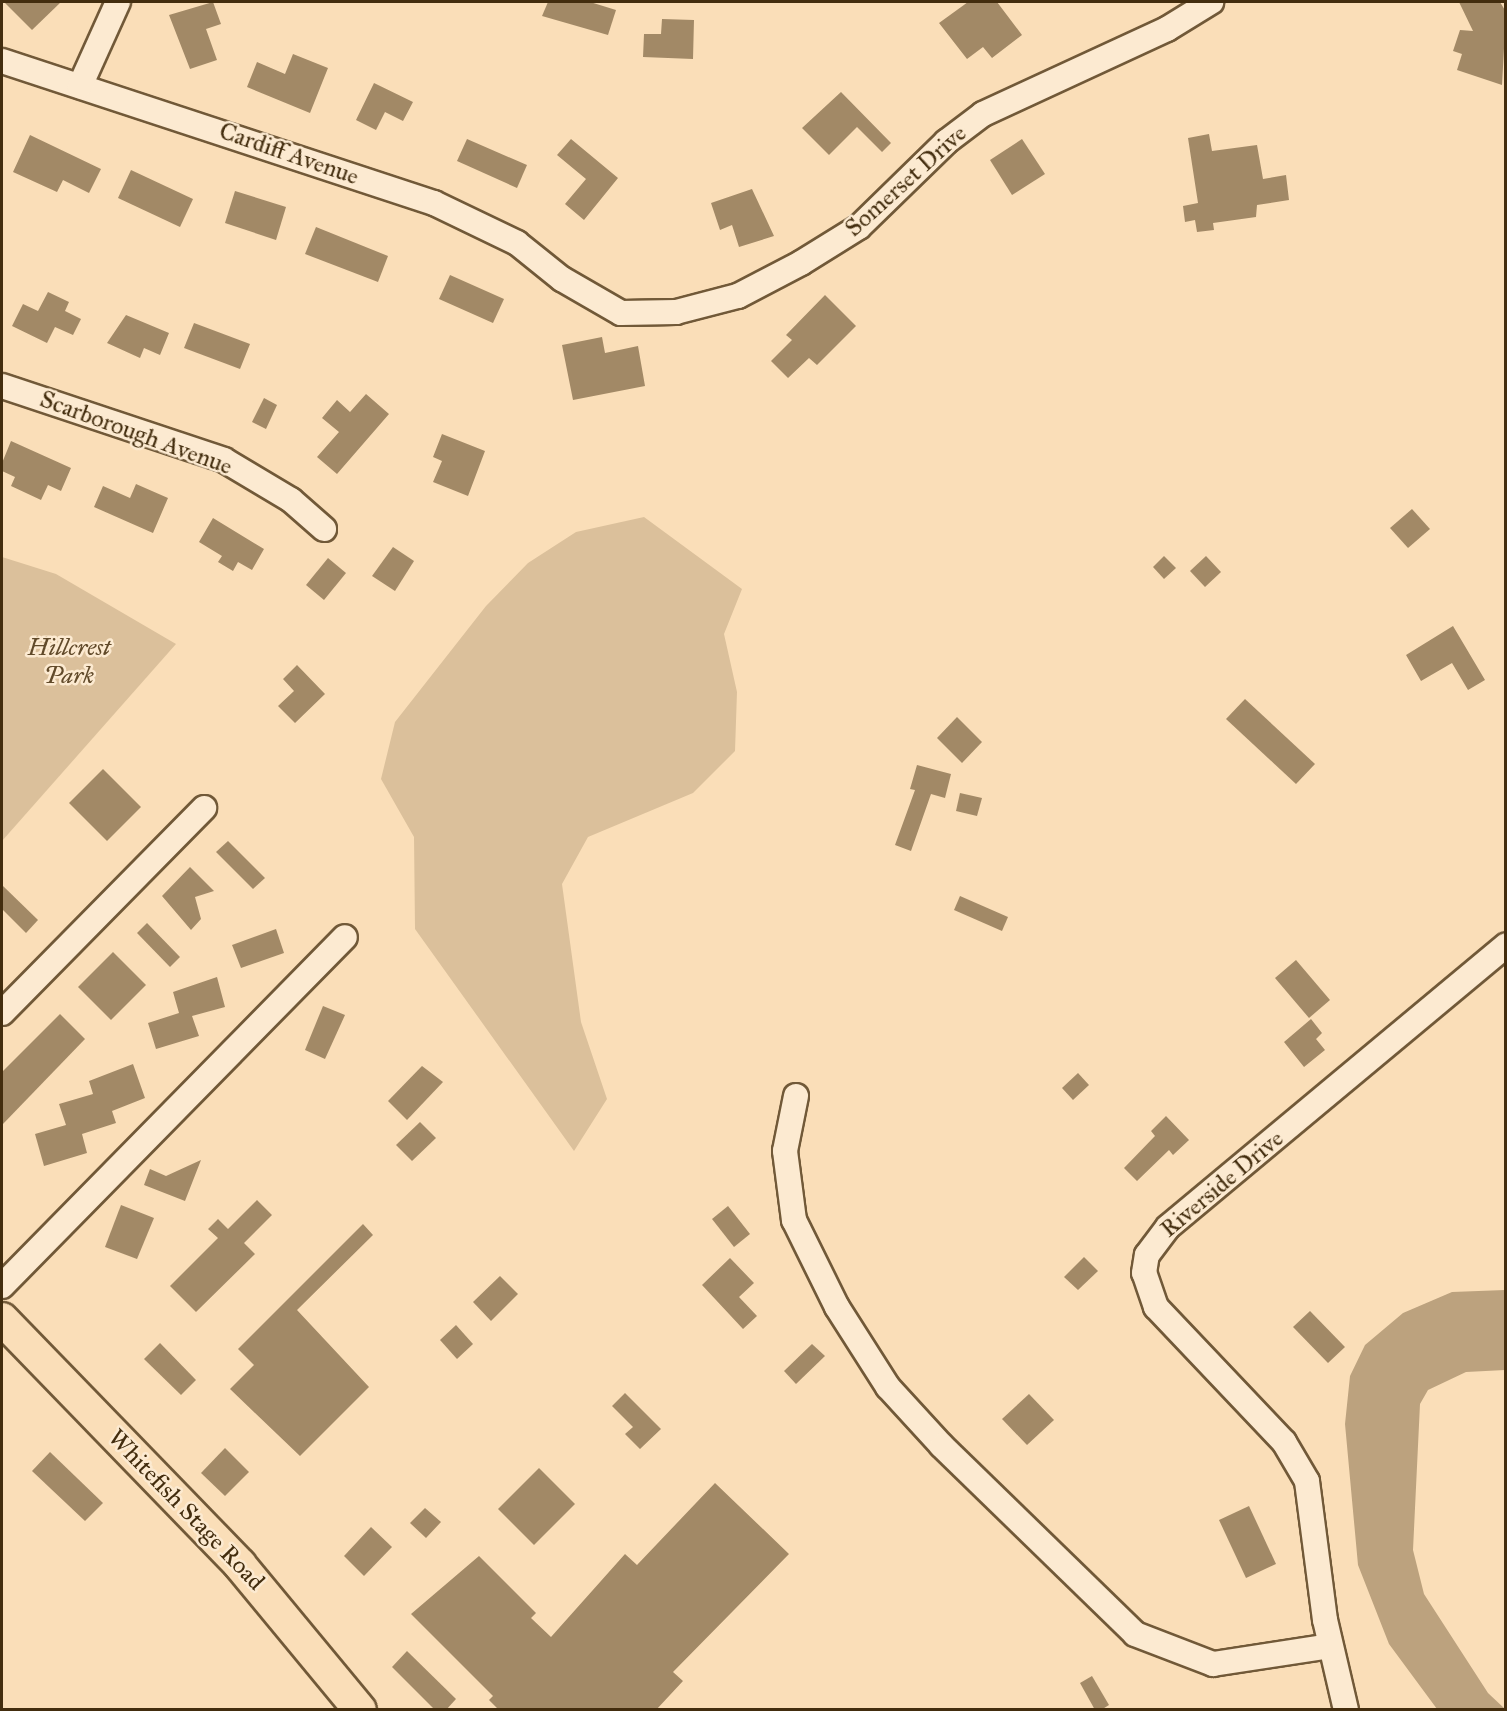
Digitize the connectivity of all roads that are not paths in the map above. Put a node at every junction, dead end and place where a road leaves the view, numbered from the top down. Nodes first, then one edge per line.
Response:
1 (118, 2) edge
2 (1211, 2) edge
3 (2, 61) edge
4 (80, 86) junction
5 (562, 279) joint
6 (2, 386) edge
7 (324, 529) dead end
8 (204, 808) dead end
9 (345, 937) dead end
10 (1506, 945) edge
11 (2, 1013) edge
12 (796, 1096) dead end
13 (2, 1286) edge
14 (2, 1319) edge
15 (1330, 1646) junction
16 (360, 1710) edge
17 (1346, 1710) edge

1 - 4 street
2 - 5 street, Somerset Drive
3 - 4 street, Cardiff Avenue
4 - 5 street, Cardiff Avenue
6 - 7 street, Scarborough Avenue
8 - 11 street
9 - 13 street
10 - 15 street, Riverside Drive
12 - 15 street
14 - 16 main road, Whitefish Stage Road
15 - 17 street, Riverside Drive

